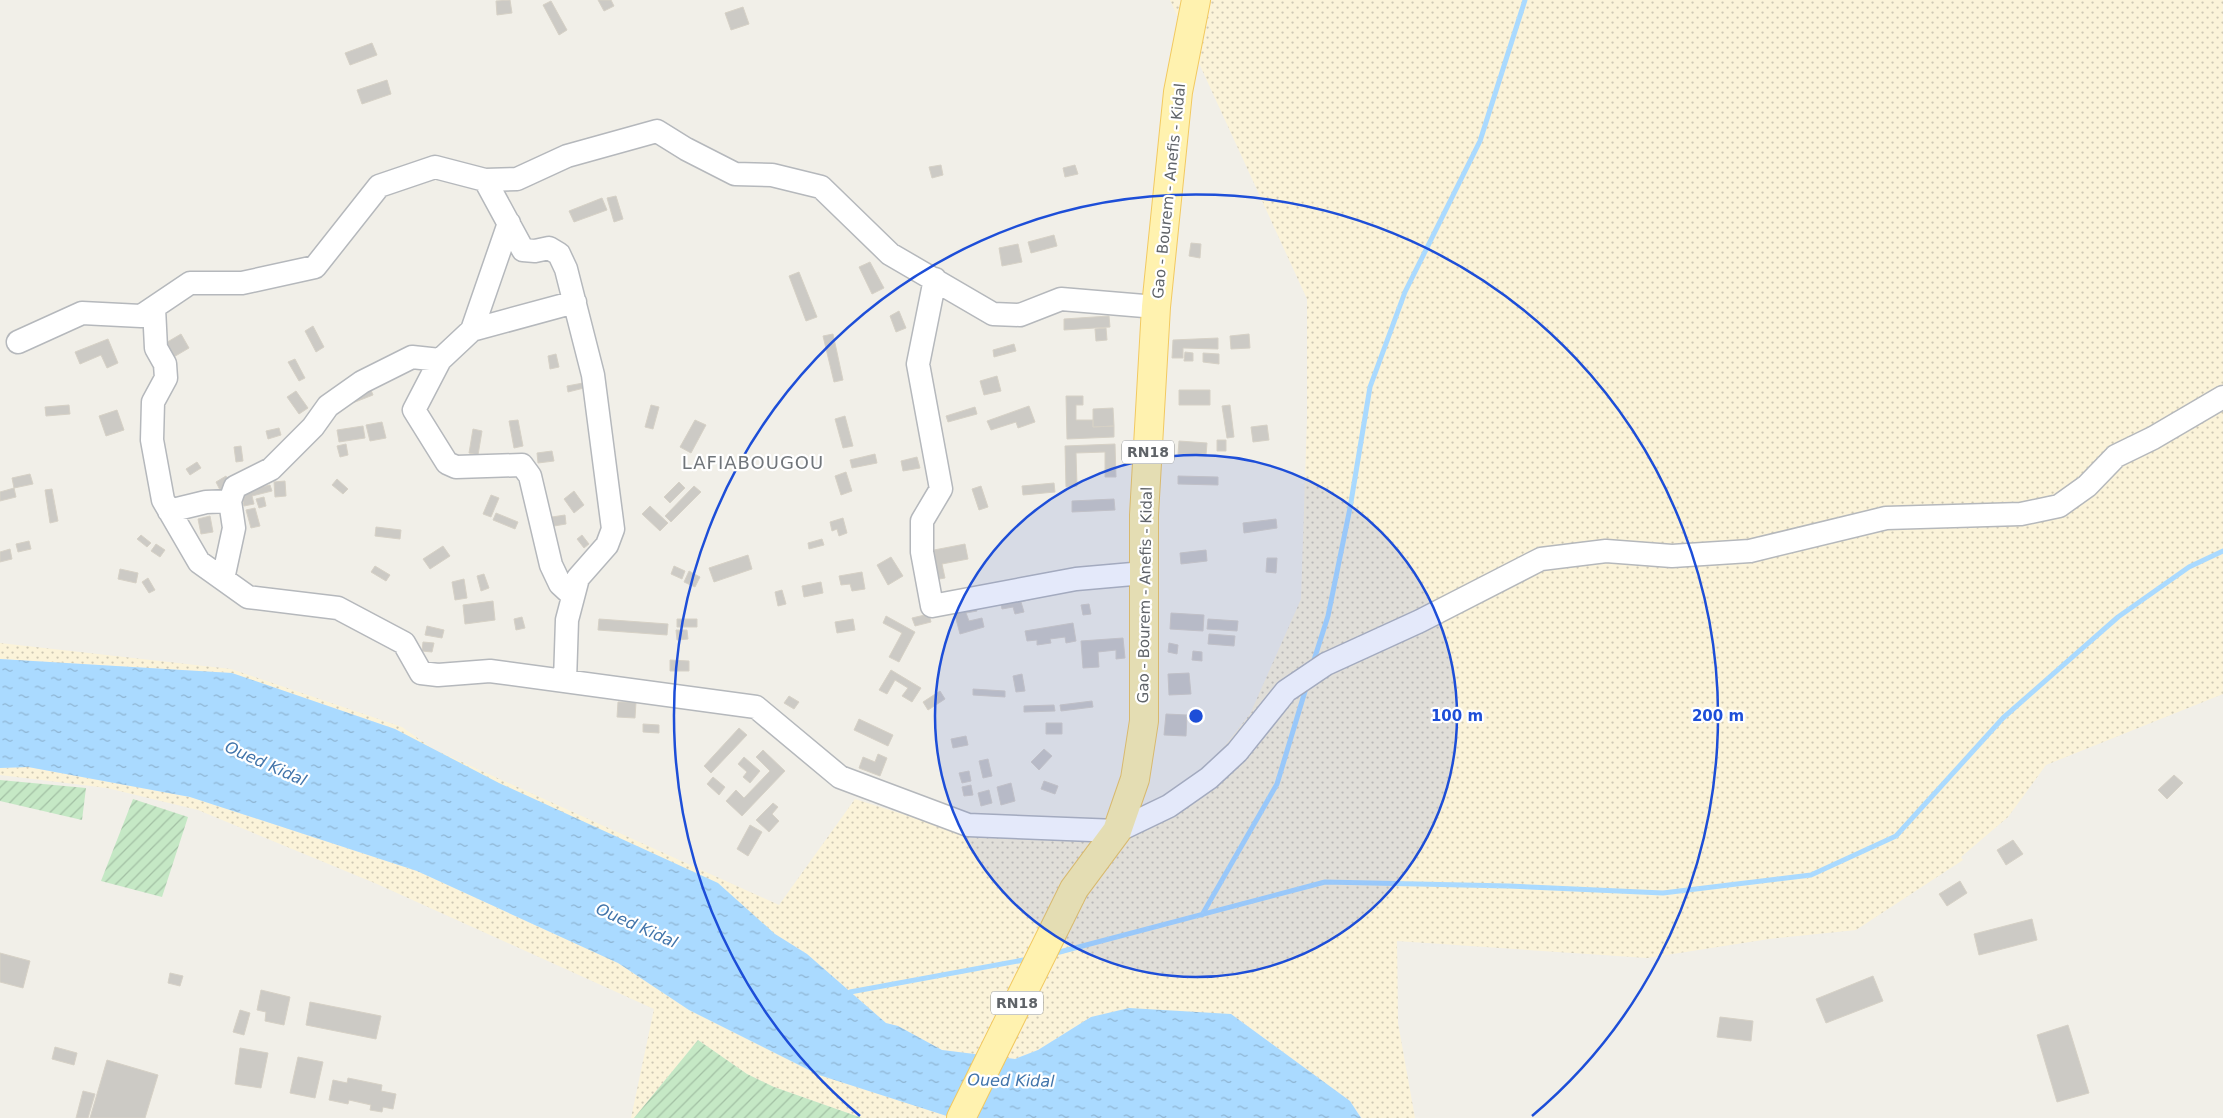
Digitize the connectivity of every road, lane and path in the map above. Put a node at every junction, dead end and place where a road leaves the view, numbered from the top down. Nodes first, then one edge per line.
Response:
1 (1196, 0) edge
2 (485, 180) junction
3 (509, 223) junction
4 (935, 280) junction
5 (574, 302) junction
6 (1156, 306) junction
7 (154, 308) junction
8 (472, 330) junction
9 (18, 342) dead end
10 (440, 360) junction
11 (2223, 397) edge
12 (230, 501) junction
13 (169, 511) junction
14 (1144, 573) junction
15 (223, 579) junction
16 (573, 596) junction
17 (566, 681) junction
18 (1117, 831) junction
19 (961, 1118) edge

1 - 6 main road, Gao - Bourem - Anefis - Kidal / RN18
2 - 3 street
2 - 4 street
2 - 7 street
3 - 5 street
3 - 8 street
4 - 6 street
4 - 14 street
5 - 8 street
5 - 16 street
6 - 14 main road, Gao - Bourem - Anefis - Kidal / RN18
7 - 9 street
7 - 13 street
8 - 10 street
10 - 12 street
10 - 16 street
11 - 18 street
12 - 13 street
12 - 15 street
13 - 15 street
14 - 18 main road, Gao - Bourem - Anefis - Kidal / RN18
15 - 17 street
16 - 17 street
17 - 18 street
18 - 19 main road, Gao - Bourem - Anefis - Kidal / RN18

